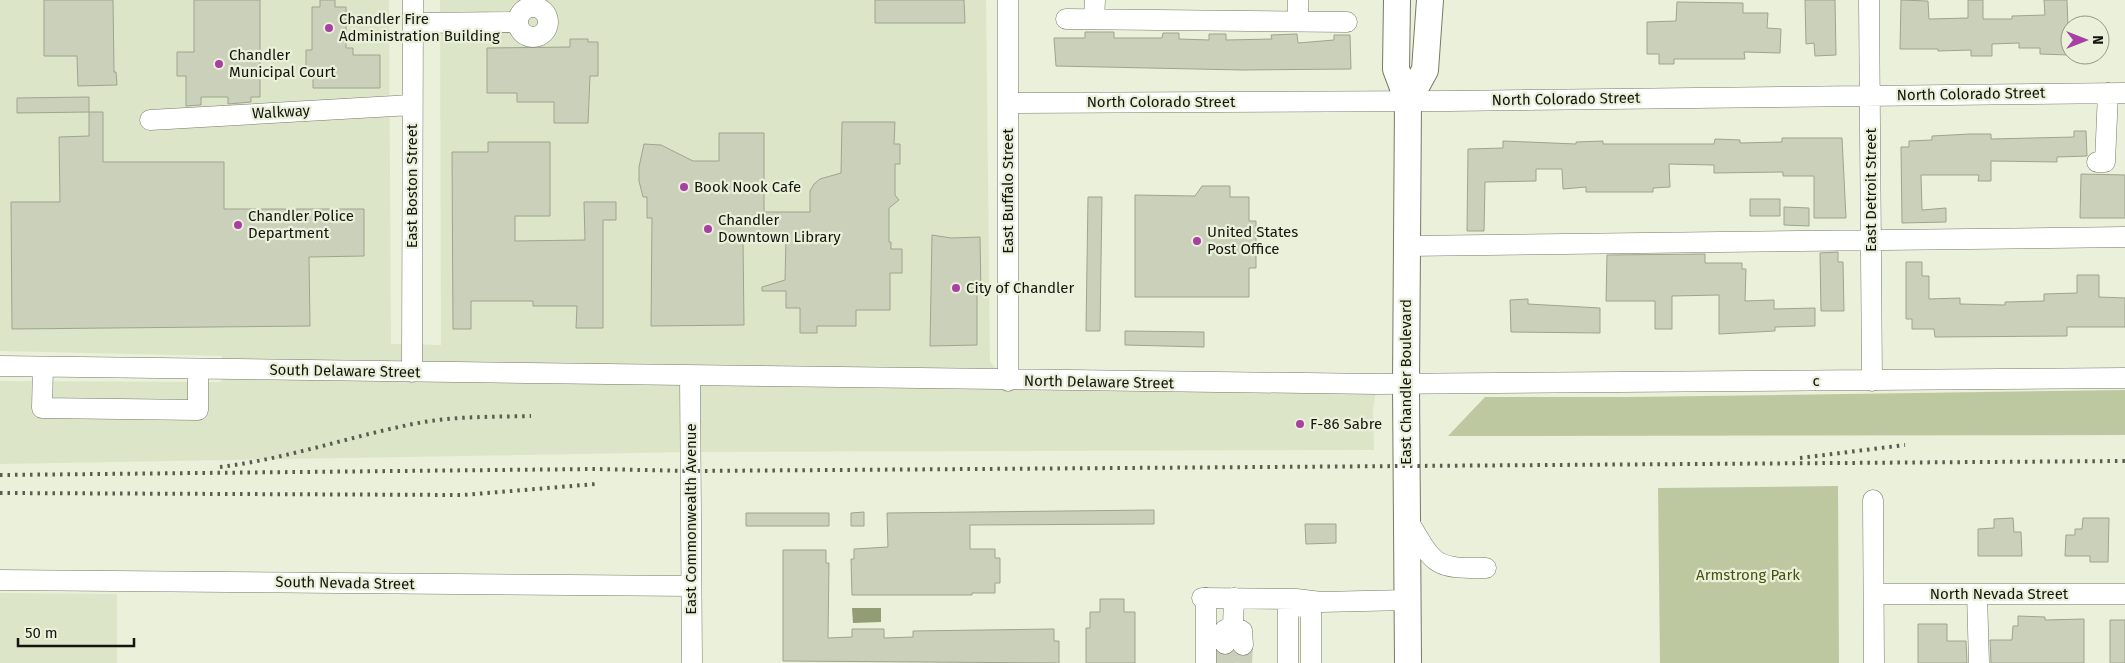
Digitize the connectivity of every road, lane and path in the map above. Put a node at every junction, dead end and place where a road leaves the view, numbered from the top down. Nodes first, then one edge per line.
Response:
1 (413, 0) edge
2 (1008, 0) edge
3 (1298, 0) edge
4 (1397, 0) edge
5 (1430, 0) edge
6 (1869, 0) edge
7 (1094, 10) edge
8 (1066, 19) dead end
9 (1298, 21) junction
10 (518, 22) dead end
11 (1347, 22) dead end
12 (412, 23) junction
13 (2116, 93) edge
14 (1870, 96) junction
15 (1408, 101) junction
16 (1008, 103) junction
17 (412, 104) junction
18 (150, 120) dead end
19 (2097, 162) dead end
20 (2125, 237) edge
21 (1871, 240) junction
22 (1406, 246) junction
23 (0, 366) edge
24 (43, 367) junction
25 (198, 369) junction
26 (412, 372) junction
27 (690, 376) junction
28 (2125, 378) edge
29 (1008, 381) junction
30 (1872, 381) junction
31 (1406, 384) junction
32 (1508, 384) joint
33 (1873, 500) dead end
34 (1407, 519) junction
35 (1486, 568) dead end
36 (0, 580) edge
37 (691, 586) junction
38 (1874, 594) junction
39 (1977, 594) junction
40 (2125, 594) edge
41 (1234, 598) junction
42 (1407, 600) junction
43 (1297, 601) junction
44 (1234, 644) tunnel mouth
45 (692, 663) edge
46 (1206, 663) edge
47 (1288, 663) edge
48 (1311, 663) edge
49 (1408, 663) edge
50 (1874, 663) edge
51 (1979, 663) edge

1 - 12 street, East Boston Street
2 - 16 street, East Buffalo Street
3 - 9 street
4 - 15 main road, East Chandler Boulevard
5 - 15 main road, East Chandler Boulevard
6 - 14 street, East Detroit Street
7 - 8 street
7 - 9 street
9 - 11 street
10 - 12 street
12 - 17 street, East Boston Street
13 - 14 street, North Colorado Street
13 - 19 street
14 - 15 street, North Colorado Street
14 - 21 street, East Detroit Street
15 - 16 street, North Colorado Street
15 - 22 main road, East Chandler Boulevard
16 - 29 street, East Buffalo Street
17 - 18 street, Walkway
17 - 26 street, East Boston Street
20 - 21 street
21 - 22 street
21 - 30 street, East Detroit Street
22 - 31 main road, East Chandler Boulevard
23 - 24 street, South Delaware Street
24 - 25 street, South Delaware Street
24 - 25 street
25 - 26 street, South Delaware Street
26 - 27 street, South Delaware Street
27 - 29 street, North Delaware Street
27 - 37 street, East Commonwealth Avenue
28 - 30 street, c
29 - 31 street, North Delaware Street
30 - 32 street, c
31 - 32 street, North Delaware Street
31 - 34 main road, East Chandler Boulevard
33 - 38 street
34 - 35 street
34 - 42 main road, East Chandler Boulevard
36 - 37 street, South Nevada Street
37 - 45 street, East Commonwealth Avenue
38 - 39 street, North Nevada Street
38 - 50 street
39 - 40 street, North Nevada Street
39 - 51 street
41 - 43 street
41 - 44 street
41 - 46 street
42 - 43 street
42 - 49 main road, East Chandler Boulevard
43 - 47 street
43 - 48 street

